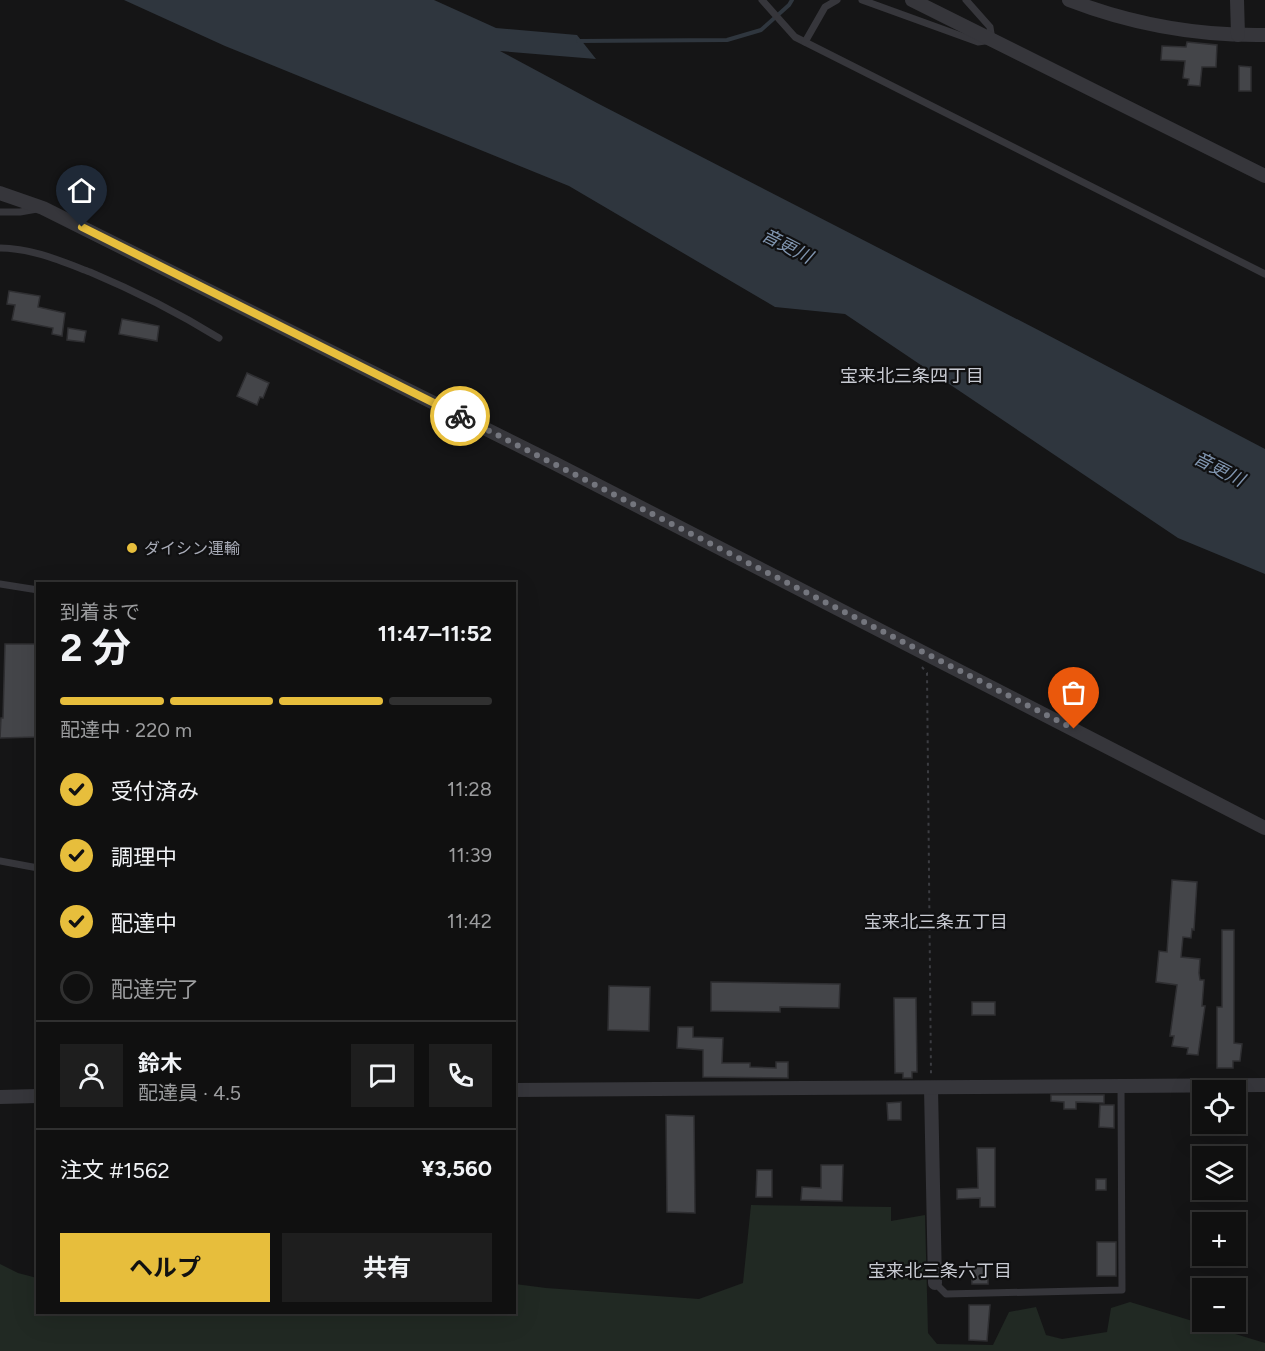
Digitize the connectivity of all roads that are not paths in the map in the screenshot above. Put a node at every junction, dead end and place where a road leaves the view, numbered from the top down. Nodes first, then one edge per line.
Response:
1 (837, 0) edge
2 (862, 0) edge
3 (912, 0) edge
4 (966, 0) edge
5 (1069, 0) edge
6 (1237, 0) edge
7 (765, 2) edge
8 (1265, 34) edge
9 (1238, 35) junction
10 (992, 40) junction
11 (805, 42) junction
12 (1265, 176) edge
13 (0, 194) edge
14 (43, 208) junction
15 (0, 212) edge
16 (0, 248) edge
17 (1265, 274) edge
18 (219, 338) dead end
19 (0, 584) edge
20 (36, 590) edge
21 (1265, 828) edge
22 (0, 861) edge
23 (36, 868) edge
24 (1265, 1085) edge
25 (1121, 1086) junction
26 (931, 1088) junction
27 (516, 1090) edge
28 (0, 1096) edge
29 (36, 1096) edge
30 (935, 1283) joint

1 - 11 lane
2 - 10 lane
3 - 10 street
4 - 10 lane
5 - 9 street
6 - 9 street
7 - 11 lane
8 - 9 street
10 - 12 street
11 - 17 lane
13 - 14 street
14 - 15 lane
14 - 21 street
16 - 18 lane
19 - 20 lane
22 - 23 lane
24 - 25 street
25 - 26 street
25 - 30 lane
26 - 27 street
26 - 30 street
28 - 29 street

